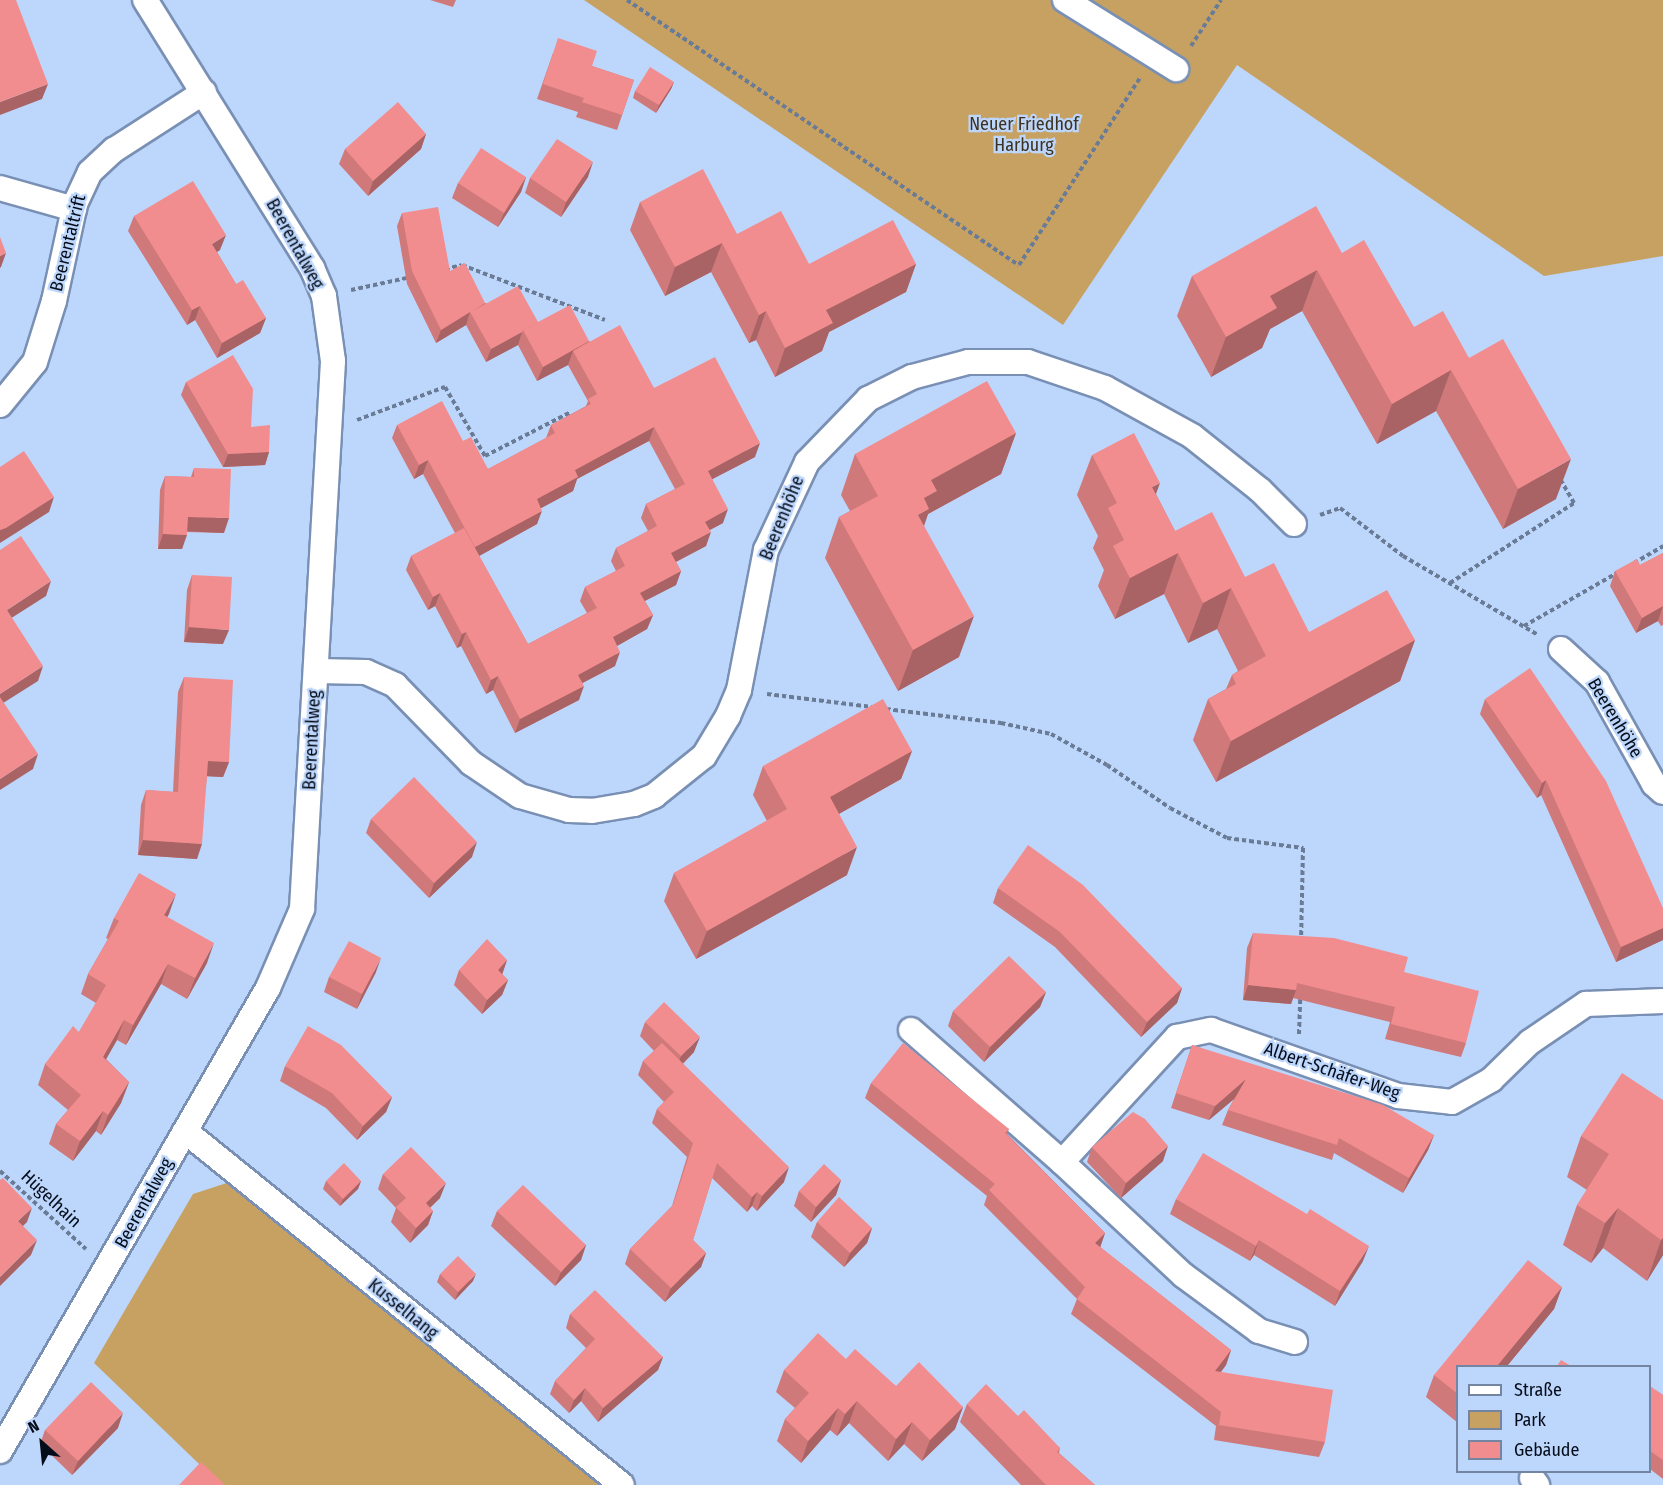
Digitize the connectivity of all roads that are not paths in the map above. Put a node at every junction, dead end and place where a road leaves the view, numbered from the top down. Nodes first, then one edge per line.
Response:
1 (145, 0) edge
2 (1065, 0) edge
3 (1176, 69) road end
4 (204, 92) junction
5 (0, 188) edge
6 (74, 209) junction
7 (0, 405) edge
8 (1294, 524) road end
9 (1561, 649) road end
10 (316, 671) junction
11 (1663, 792) edge
12 (1663, 1001) edge
13 (911, 1030) dead end
14 (185, 1131) junction
15 (1062, 1162) junction
16 (1295, 1342) dead end
17 (0, 1451) edge
18 (622, 1485) edge

1 - 4 street, Beerentalweg
2 - 3 street
4 - 6 street, Beerentaltrift
4 - 10 street, Beerentalweg
5 - 6 street
6 - 7 street, Beerentaltrift
8 - 10 street, Beerenhöhe
9 - 11 street, Beerenhöhe
10 - 14 street, Beerentalweg
12 - 15 street, Albert-Schäfer-Weg
13 - 15 street
14 - 17 street, Beerentalweg
14 - 18 street, Kusselhang
15 - 16 street

